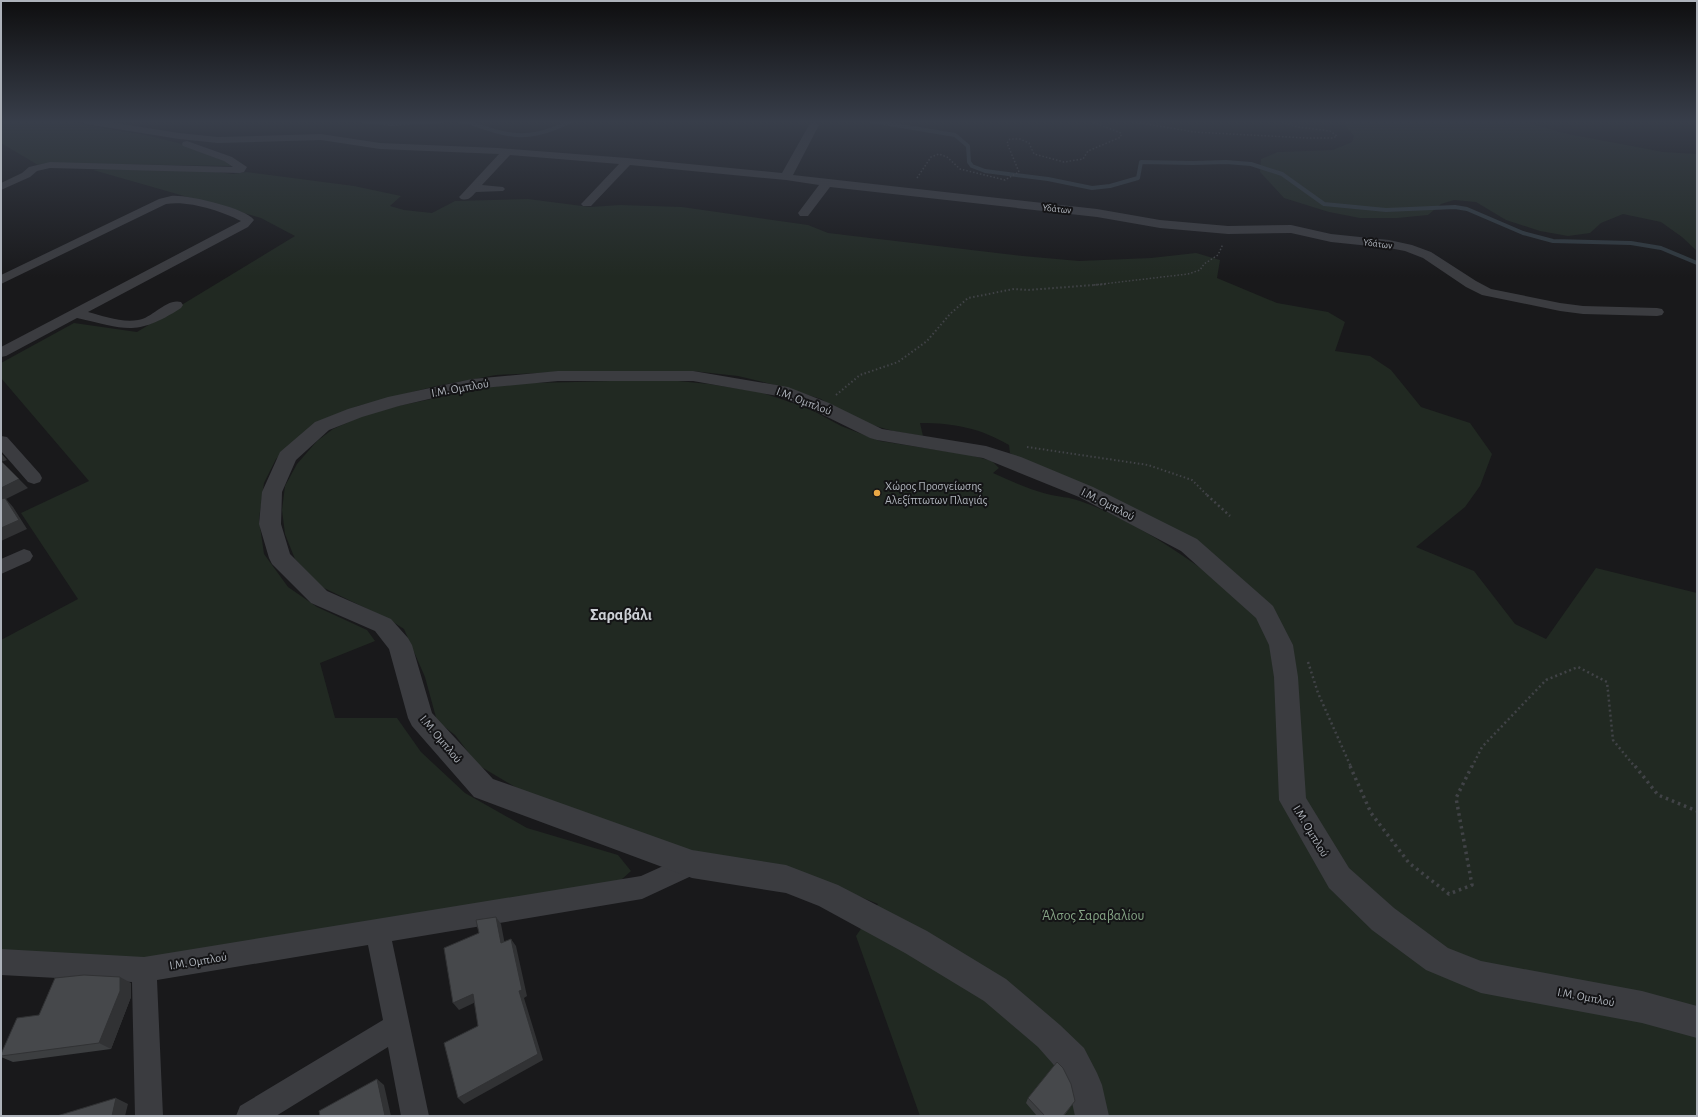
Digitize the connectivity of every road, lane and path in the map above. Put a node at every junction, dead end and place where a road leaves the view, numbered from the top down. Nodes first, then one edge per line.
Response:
1 (28, 173) edge
2 (611, 173) edge
3 (756, 173) edge
4 (788, 173) edge
5 (920, 173) edge
6 (977, 173) edge
7 (1017, 173) edge
8 (482, 174) joint
9 (786, 177) junction
10 (827, 183) junction
11 (1, 187) edge
12 (474, 188) junction
13 (907, 191) junction
14 (465, 197) dead end
15 (587, 204) dead end
16 (804, 213) dead end
17 (1228, 230) junction
18 (1, 280) edge
19 (176, 305) dead end
20 (1657, 312) dead end
21 (76, 314) junction
22 (1, 353) edge
23 (822, 407) junction
24 (1, 441) edge
25 (992, 454) junction
26 (34, 478) dead end
27 (1230, 516) dead end
28 (24, 556) dead end
29 (1, 567) edge
30 (1305, 655) dead end
31 (1697, 811) edge
32 (692, 864) junction
33 (378, 932) junction
34 (1, 962) edge
35 (144, 970) junction
36 (1697, 1022) edge
37 (397, 1026) junction
38 (149, 1116) edge
39 (250, 1116) edge
40 (415, 1116) edge
41 (1092, 1116) edge

1 - 11 street
2 - 15 street
3 - 9 street, Υδάτων
4 - 9 street
5 - 13 path
6 - 7 path
8 - 12 street
8 - 12 street
9 - 10 street, Υδάτων
10 - 13 street, Υδάτων
10 - 16 street
12 - 14 street
13 - 17 street, Υδάτων
17 - 20 street, Υδάτων
17 - 23 path
18 - 21 street
19 - 21 street
21 - 22 street
23 - 25 street, Ι.Μ. Ομπλού
23 - 32 street, Ι.Μ. Ομπλού
24 - 26 street
25 - 27 path
25 - 36 street, Ι.Μ. Ομπλού
28 - 29 street
30 - 31 path
32 - 33 street, Ι.Μ. Ομπλού
32 - 41 street
33 - 35 street, Ι.Μ. Ομπλού
33 - 37 street
34 - 35 street, Ι.Μ. Ομπλού
35 - 38 street
37 - 39 street
37 - 40 street

